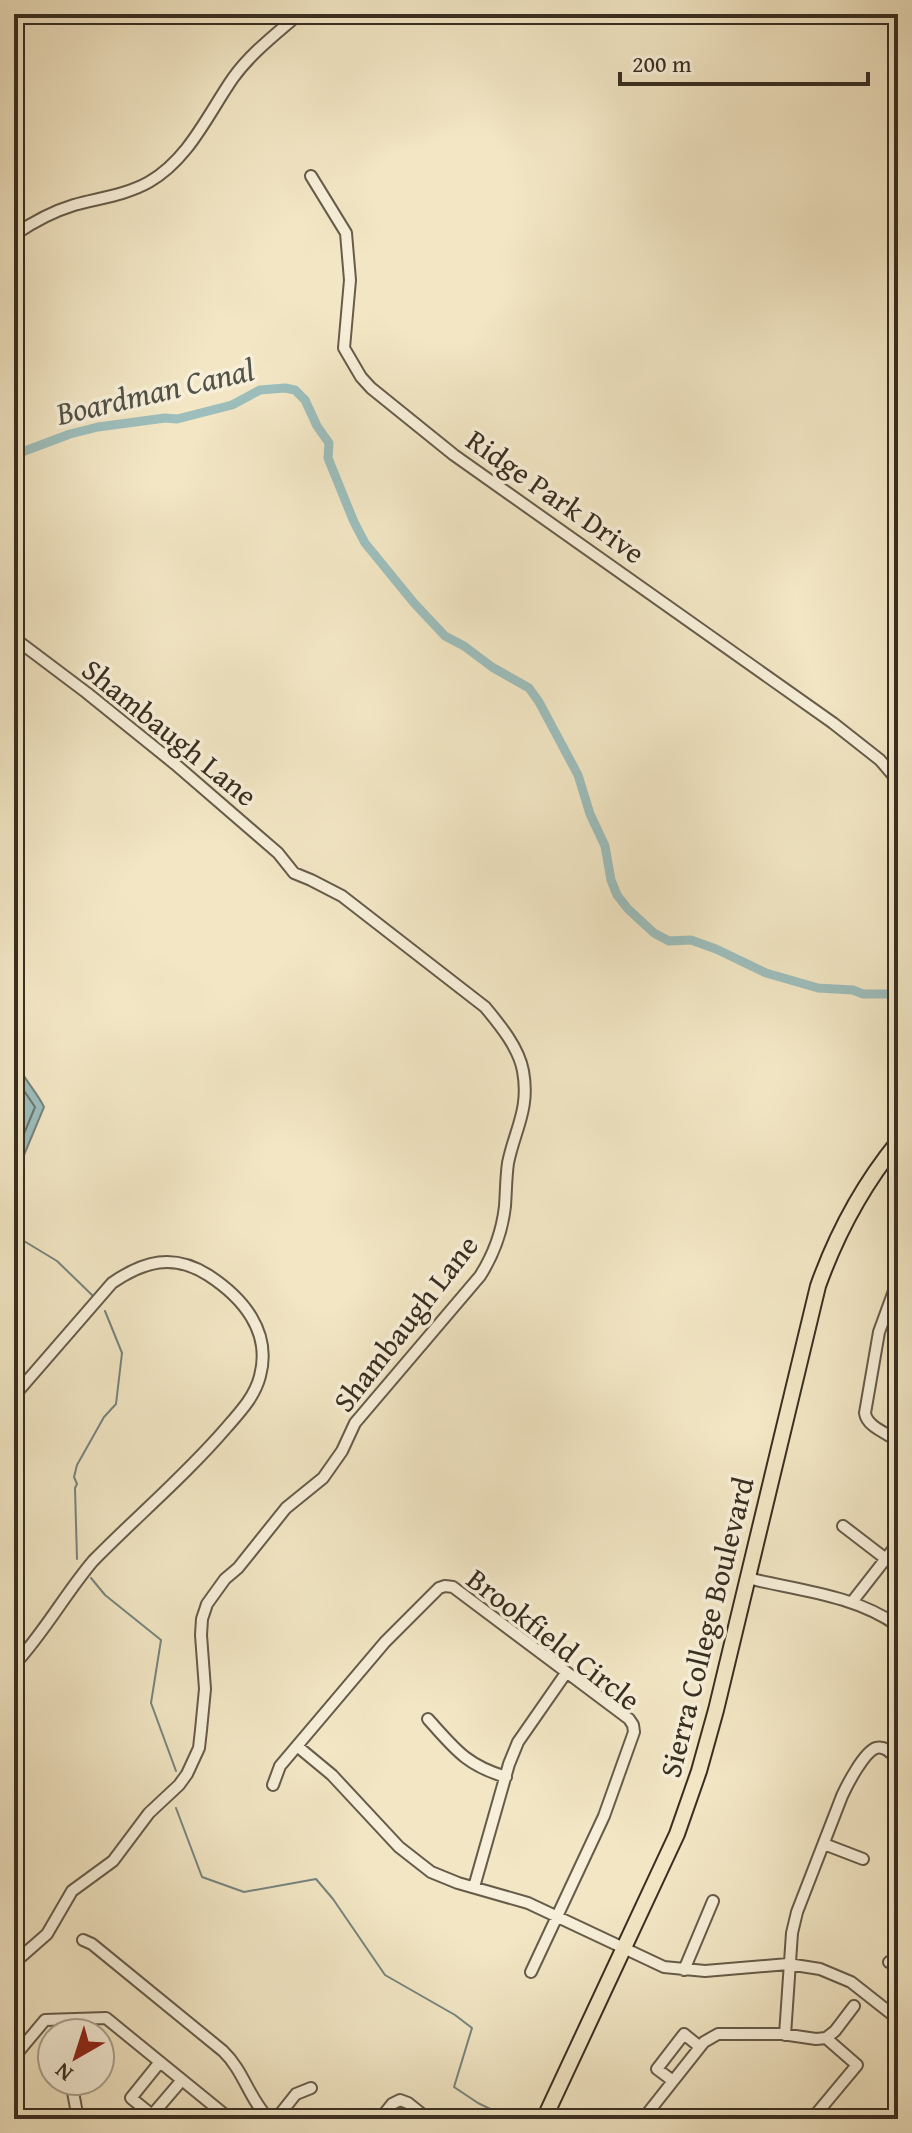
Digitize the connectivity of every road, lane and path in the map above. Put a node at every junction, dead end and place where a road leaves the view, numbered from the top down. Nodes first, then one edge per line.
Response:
1 (299, 14) edge
2 (311, 176) dead end
3 (14, 235) edge
4 (14, 638) edge
5 (898, 781) edge
6 (898, 1142) edge
7 (898, 1280) edge
8 (14, 1396) edge
9 (898, 1441) edge
10 (843, 1526) dead end
11 (898, 1543) edge
12 (886, 1559) junction
13 (747, 1578) junction
14 (852, 1602) junction
15 (898, 1626) edge
16 (14, 1665) edge
17 (566, 1673) junction
18 (428, 1719) dead end
19 (297, 1746) junction
20 (898, 1760) edge
21 (506, 1777) junction
22 (273, 1785) dead end
23 (824, 1844) junction
24 (863, 1859) dead end
25 (474, 1887) junction
26 (713, 1901) dead end
27 (557, 1917) junction
28 (83, 1940) dead end
29 (624, 1949) junction
30 (14, 1963) edge
31 (788, 1964) junction
32 (684, 1970) junction
33 (531, 1972) dead end
34 (854, 2006) dead end
35 (898, 2019) edge
36 (116, 2026) edge
37 (36, 2031) edge
38 (785, 2035) junction
39 (826, 2038) junction
40 (700, 2047) junction
41 (14, 2057) edge
42 (160, 2062) junction
43 (182, 2080) junction
44 (673, 2081) junction
45 (311, 2088) dead end
46 (74, 2097) edge
47 (78, 2119) edge
48 (230, 2119) edge
49 (269, 2119) edge
50 (276, 2119) edge
51 (380, 2119) edge
52 (428, 2119) edge
53 (544, 2119) edge
54 (643, 2119) edge
55 (812, 2119) edge

1 - 3 street
2 - 5 street, Ridge Park Drive
4 - 30 street, Shambaugh Lane
6 - 13 main road, Sierra College Boulevard
7 - 9 street
8 - 16 street
10 - 12 street
11 - 12 street
12 - 14 street
13 - 14 street
13 - 29 main road, Sierra College Boulevard
14 - 15 street
17 - 19 street, Brookfield Circle
17 - 21 street
17 - 27 street, Brookfield Circle
18 - 21 street
19 - 22 street
19 - 25 street
20 - 23 street
21 - 25 street
23 - 24 street
23 - 31 street
25 - 27 street
26 - 32 street
27 - 29 street
27 - 33 street, Brookfield Circle
28 - 49 street
29 - 32 street
29 - 53 main road, Sierra College Boulevard
31 - 32 street
31 - 35 street
31 - 38 street
34 - 39 street
36 - 42 street
37 - 41 street
38 - 39 street
38 - 40 street
39 - 55 street
40 - 44 street
40 - 44 street
42 - 43 street
42 - 43 street
43 - 48 street
44 - 54 street
45 - 50 street
46 - 47 street
51 - 52 street

